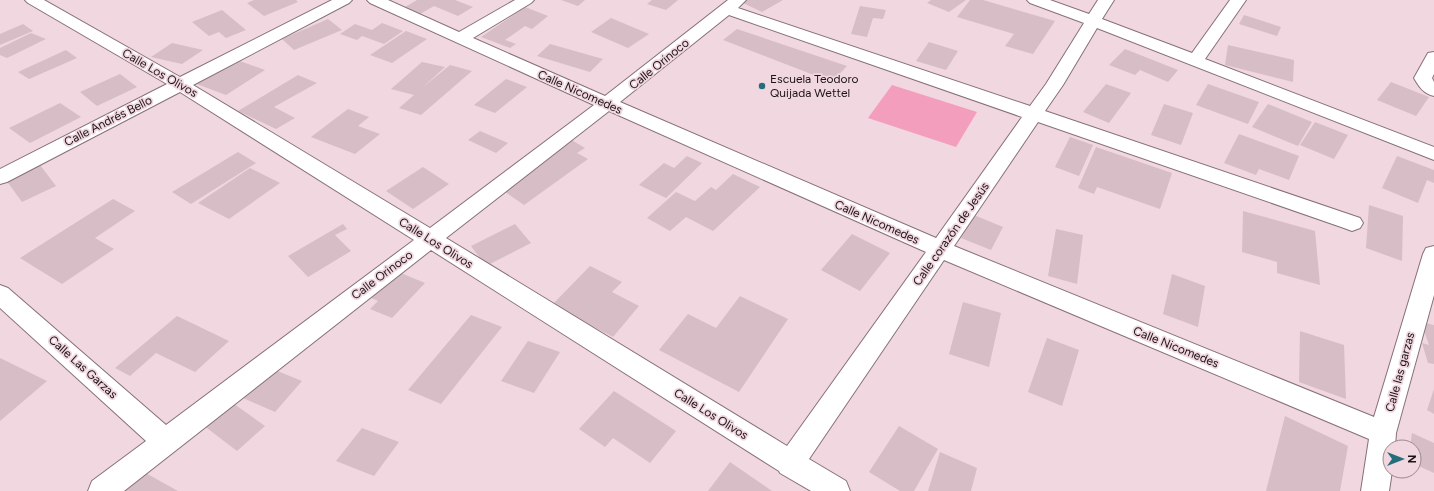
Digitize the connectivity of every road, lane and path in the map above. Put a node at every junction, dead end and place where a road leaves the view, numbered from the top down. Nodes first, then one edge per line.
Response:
1 (33, 0) edge
2 (344, 0) edge
3 (374, 0) edge
4 (526, 0) edge
5 (1035, 0) edge
6 (1106, 0) edge
7 (1238, 0) edge
8 (733, 4) edge
9 (1093, 21) junction
10 (460, 39) junction
11 (1434, 57) edge
12 (1195, 61) junction
13 (180, 84) junction
14 (1434, 91) edge
15 (608, 104) junction
16 (1034, 114) junction
17 (1434, 154) edge
18 (0, 177) edge
19 (1352, 223) dead end
20 (429, 239) junction
21 (940, 249) junction
22 (1434, 254) edge
23 (0, 294) edge
24 (1384, 433) junction
25 (165, 441) junction
26 (790, 464) junction
27 (102, 491) edge
28 (836, 491) edge
29 (1375, 491) edge

1 - 13 street, Calle Los Olivos
2 - 13 street, Calle Andrés Bello
3 - 10 street, Calle Nicomedes
4 - 10 street
5 - 9 street
6 - 9 street, Calle corazón de Jesús
7 - 12 street
8 - 15 street, Calle Orinoco
8 - 16 street
9 - 12 street
9 - 16 street, Calle corazón de Jesús
10 - 15 street, Calle Nicomedes
11 - 14 street
12 - 17 street
13 - 18 street, Calle Andrés Bello
13 - 20 street, Calle Los Olivos
15 - 20 street, Calle Orinoco
15 - 21 street, Calle Nicomedes
16 - 19 street
16 - 21 street, Calle corazón de Jesús
20 - 25 street, Calle Orinoco
20 - 26 street, Calle Los Olivos
21 - 24 street, Calle Nicomedes
21 - 26 street, Calle corazón de Jesús
22 - 24 street, Calle las garzas
23 - 25 street, Calle Las Garzas
24 - 29 street, Calle las garzas
25 - 27 street, Calle Orinoco
26 - 28 street, Calle Los Olivos

